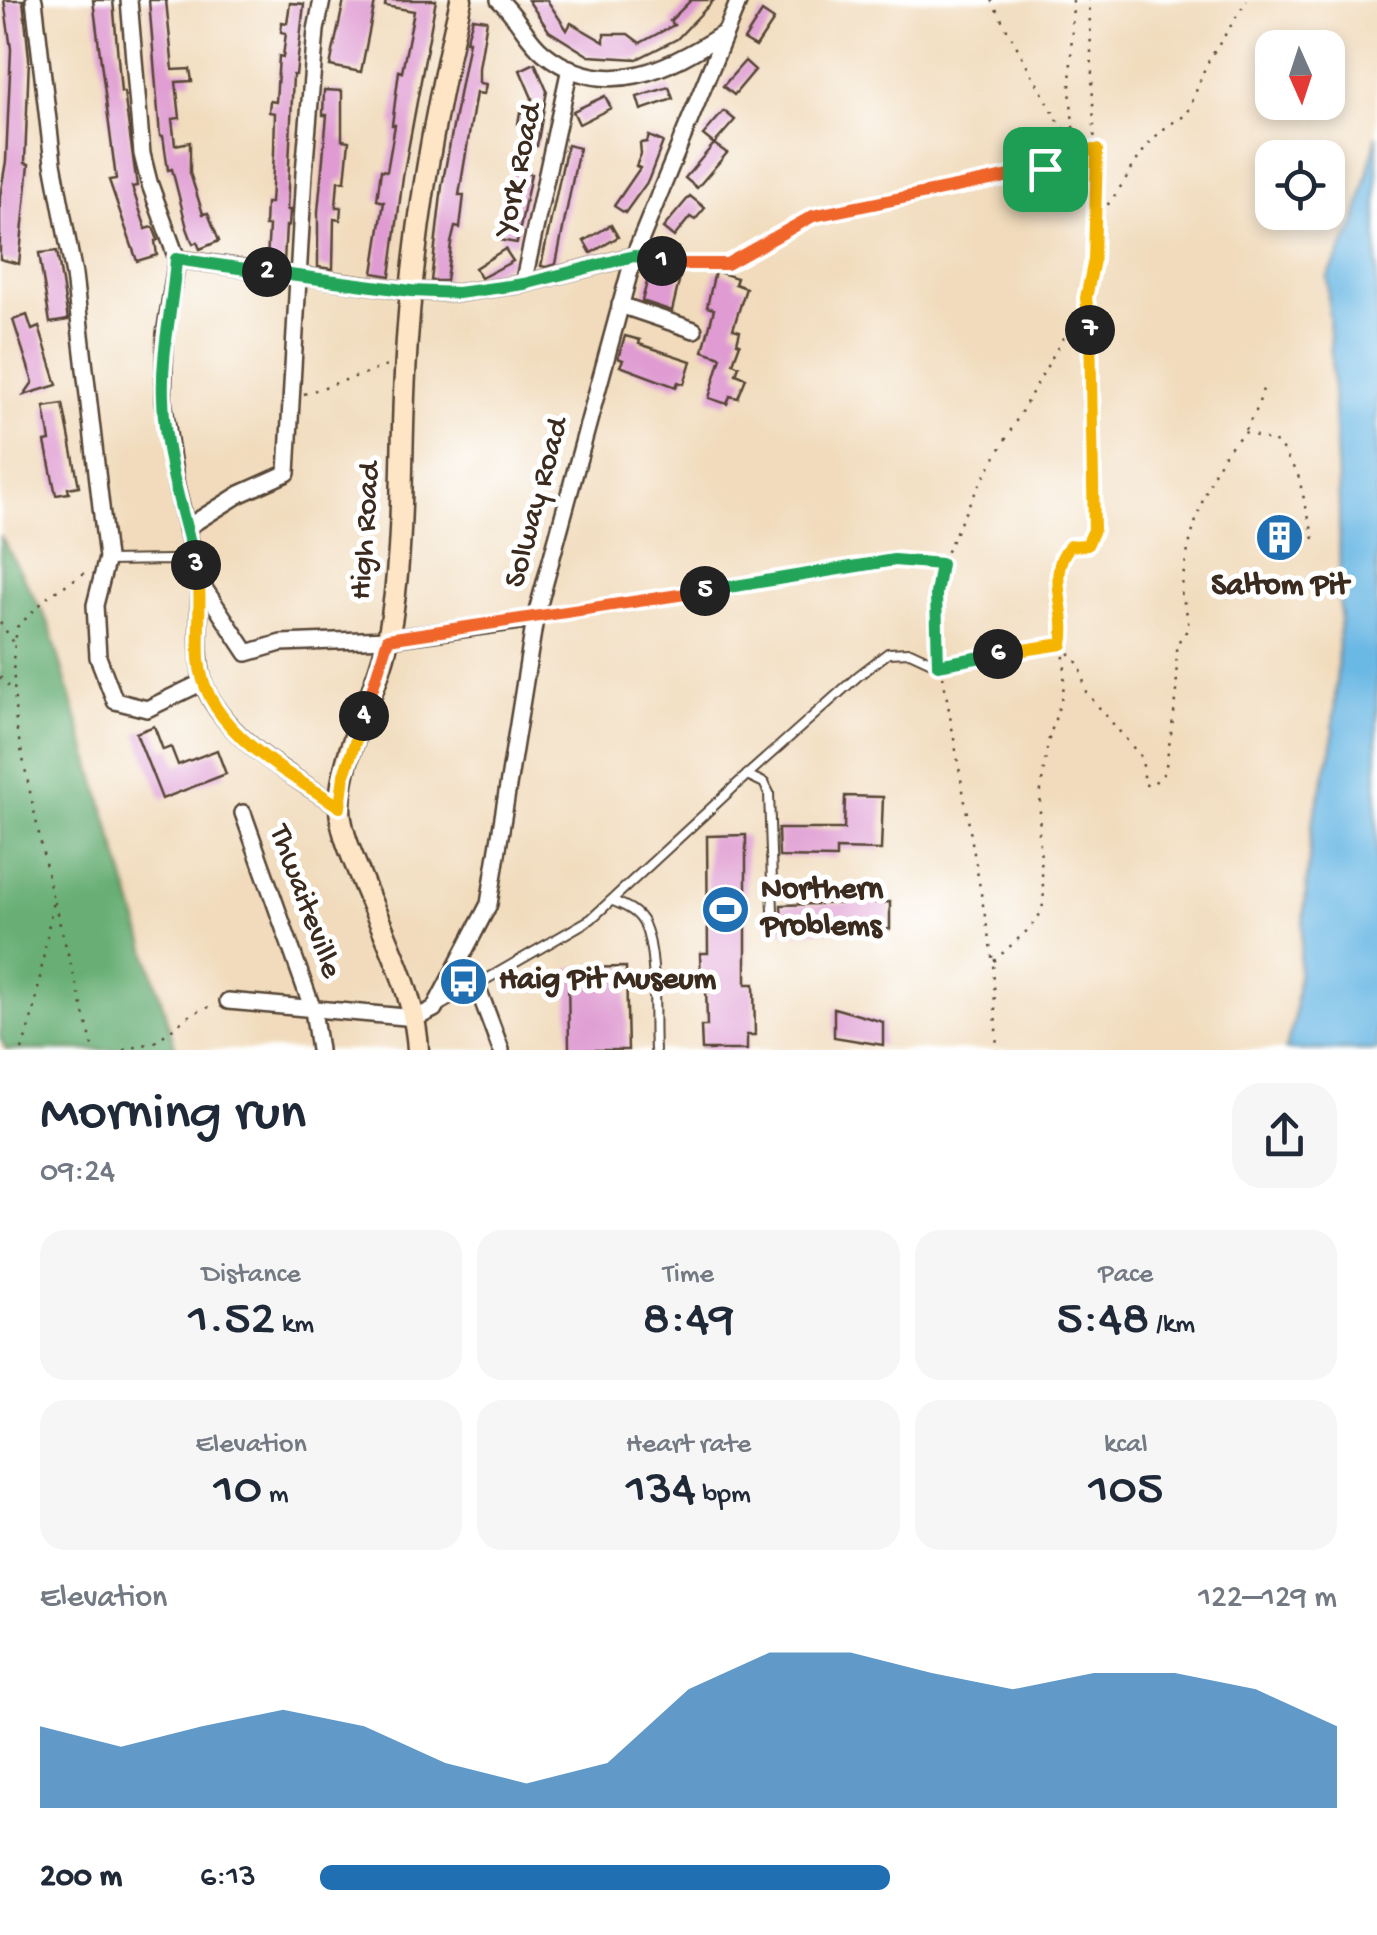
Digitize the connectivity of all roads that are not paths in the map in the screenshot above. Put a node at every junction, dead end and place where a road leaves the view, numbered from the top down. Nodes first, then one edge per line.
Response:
1 (34, 0) edge
2 (129, 0) edge
3 (322, 0) edge
4 (462, 0) edge
5 (499, 0) edge
6 (739, 0) edge
7 (724, 33) junction
8 (570, 68) junction
9 (634, 256) junction
10 (176, 259) junction
11 (299, 276) junction
12 (524, 284) junction
13 (411, 291) junction
14 (620, 306) junction
15 (694, 330) dead end
16 (186, 528) junction
17 (107, 559) junction
18 (198, 575) junction
19 (536, 618) junction
20 (388, 639) junction
21 (938, 665) road end
22 (203, 682) junction
23 (747, 775) junction
24 (340, 807) junction
25 (243, 814) dead end
26 (612, 901) junction
27 (773, 912) dead end
28 (476, 983) junction
29 (228, 1000) road end
30 (313, 1010) junction
31 (425, 1014) junction
32 (319, 1050) edge
33 (418, 1050) edge
34 (501, 1050) edge
35 (654, 1050) edge

1 - 17 street
2 - 10 street
3 - 11 street
4 - 13 street, High Road
5 - 8 street
6 - 7 street, Solway Road
7 - 8 street
7 - 9 street, Solway Road
8 - 12 street, York Road
9 - 12 street
9 - 14 street, Solway Road
10 - 11 street
10 - 16 street
11 - 13 street
11 - 16 street
12 - 13 street
13 - 20 street, High Road
14 - 15 street
14 - 19 street, Solway Road
16 - 18 street
17 - 18 lane
17 - 22 street
18 - 20 street
18 - 22 street
19 - 20 street
19 - 31 street, Solway Road
20 - 24 street, High Road
21 - 23 lane
22 - 24 street
23 - 26 lane
23 - 27 lane
24 - 31 street, High Road
25 - 30 street, Thwaiteville
26 - 28 lane
26 - 35 lane
28 - 31 lane
28 - 34 street
29 - 30 street, Thwaiteville
30 - 31 street, Thwaiteville
30 - 32 street, Thwaiteville
31 - 33 street, High Road

